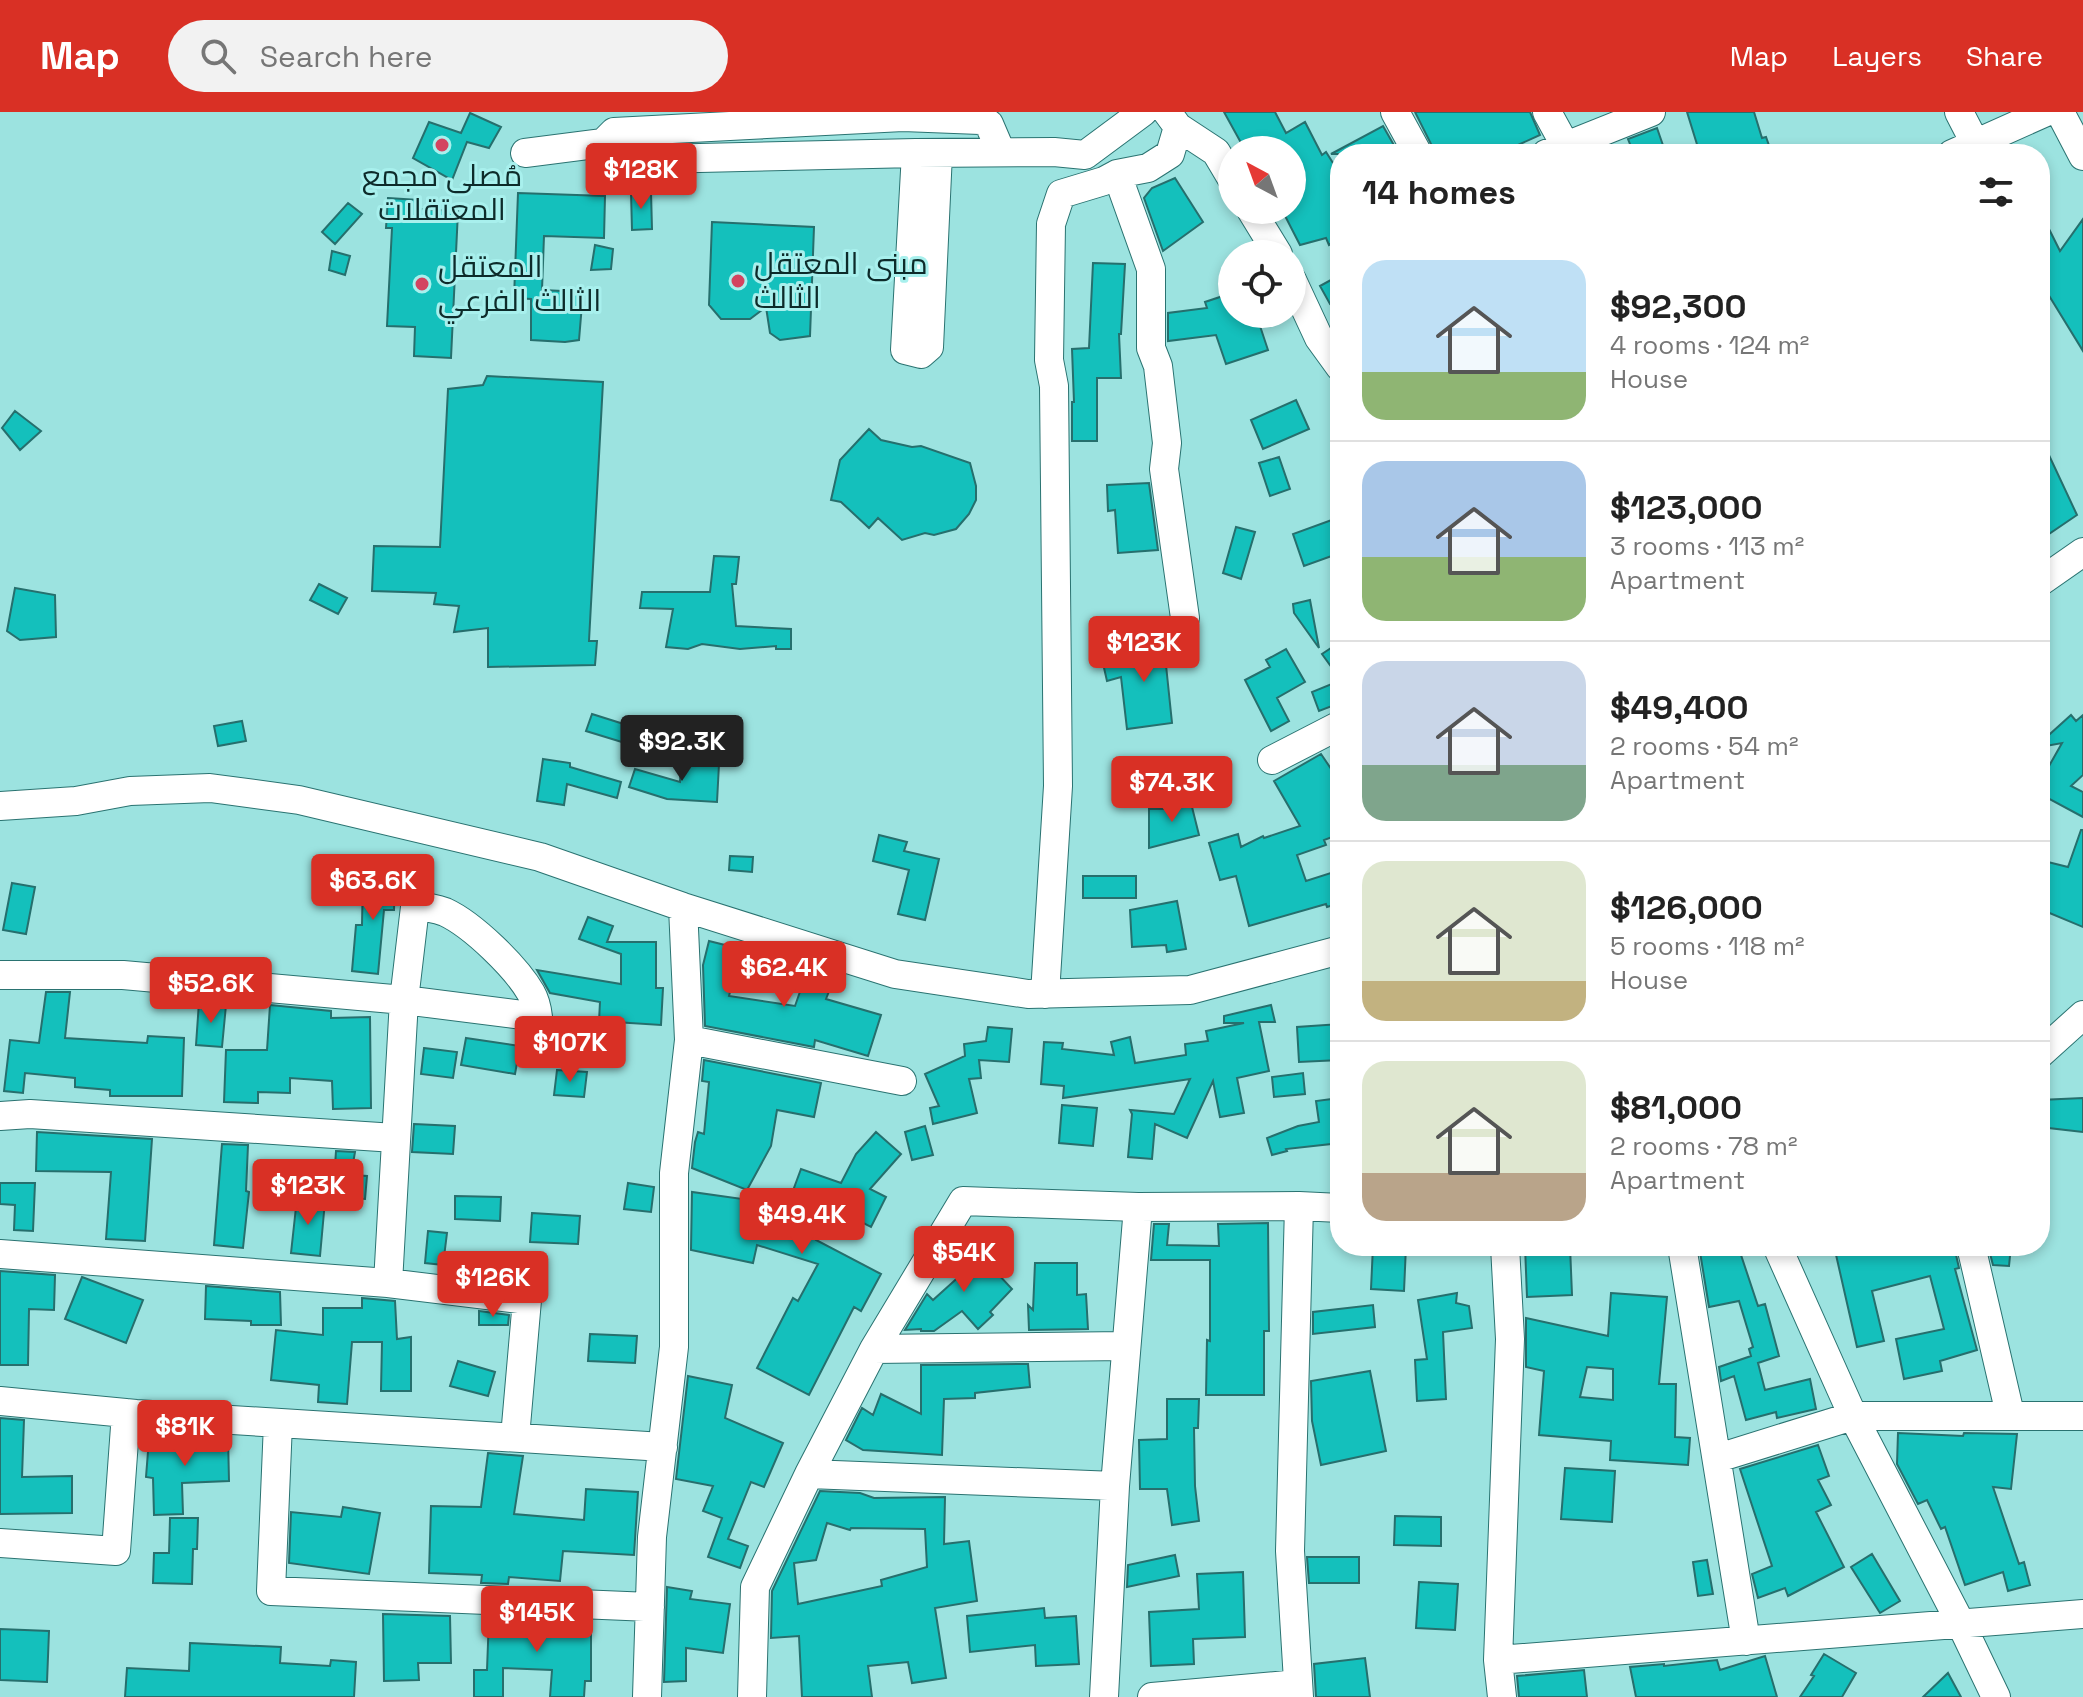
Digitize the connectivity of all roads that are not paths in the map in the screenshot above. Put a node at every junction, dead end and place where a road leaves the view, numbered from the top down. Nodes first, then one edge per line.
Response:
1 (1143, 112) edge
2 (1395, 112) edge
3 (1547, 112) edge
4 (1651, 112) edge
5 (1959, 112) edge
6 (2046, 112) edge
7 (2060, 112) edge
8 (903, 115) edge
9 (1172, 119) edge
10 (603, 143) junction
11 (1413, 144) edge
12 (1554, 144) edge
13 (1568, 144) edge
14 (1963, 144) edge
15 (1975, 144) edge
16 (1001, 152) junction
17 (525, 153) dead end
18 (927, 153) junction
19 (1218, 155) edge
20 (2083, 156) edge
21 (1117, 174) junction
22 (1306, 310) edge
23 (1330, 353) edge
24 (2083, 552) edge
25 (2050, 575) edge
26 (1185, 618) dead end
27 (1330, 730) edge
28 (1272, 760) dead end
29 (0, 806) edge
30 (683, 907) junction
31 (1330, 953) edge
32 (0, 975) edge
33 (1045, 994) junction
34 (404, 1000) junction
35 (2083, 1015) edge
36 (689, 1040) junction
37 (2050, 1045) edge
38 (902, 1081) dead end
39 (0, 1116) edge
40 (395, 1138) junction
41 (1299, 1206) junction
42 (1138, 1207) junction
43 (1330, 1208) edge
44 (0, 1254) edge
45 (1506, 1256) edge
46 (1684, 1256) edge
47 (1781, 1256) edge
48 (1973, 1256) edge
49 (388, 1283) junction
50 (1126, 1346) junction
51 (874, 1349) junction
52 (0, 1401) edge
53 (126, 1413) junction
54 (2010, 1414) junction
55 (1853, 1416) junction
56 (2083, 1416) edge
57 (278, 1423) junction
58 (515, 1437) junction
59 (663, 1447) junction
60 (1718, 1458) junction
61 (809, 1474) junction
62 (1115, 1486) junction
63 (0, 1543) edge
64 (650, 1607) junction
65 (2083, 1614) edge
66 (1961, 1624) junction
67 (1746, 1641) junction
68 (1498, 1660) junction
69 (1298, 1691) edge
70 (647, 1697) edge
71 (752, 1697) edge
72 (1104, 1697) edge
73 (1152, 1697) edge
74 (1502, 1697) edge
75 (1996, 1697) edge

1 - 16 street
2 - 11 street
3 - 12 street
4 - 13 street
5 - 14 street
6 - 15 street
7 - 20 street
8 - 10 street
8 - 16 street
9 - 19 street
9 - 21 street
10 - 17 street
10 - 18 street
16 - 18 street
18 - 18 street
21 - 26 street
21 - 33 street
22 - 23 street
24 - 25 street
27 - 28 street
29 - 30 street
30 - 33 street
30 - 36 street
31 - 33 street
32 - 34 street
34 - 34 street
34 - 40 street
35 - 37 street
36 - 38 street
36 - 59 street
39 - 40 street
40 - 49 street
41 - 42 street
41 - 43 street
41 - 69 street
42 - 50 street
42 - 51 street
44 - 49 street
45 - 68 street
46 - 60 street
47 - 55 street
48 - 54 street
49 - 58 street
50 - 51 street
50 - 62 street
51 - 61 street
52 - 53 street
53 - 57 street
53 - 63 street
54 - 55 street
54 - 56 street
55 - 60 street
55 - 66 street
57 - 58 street
57 - 64 street
58 - 59 street
59 - 64 street
60 - 67 street
61 - 62 street
61 - 71 street
62 - 72 street
64 - 70 street
65 - 66 street
66 - 67 street
66 - 75 street
67 - 68 street
68 - 74 street
69 - 73 street

